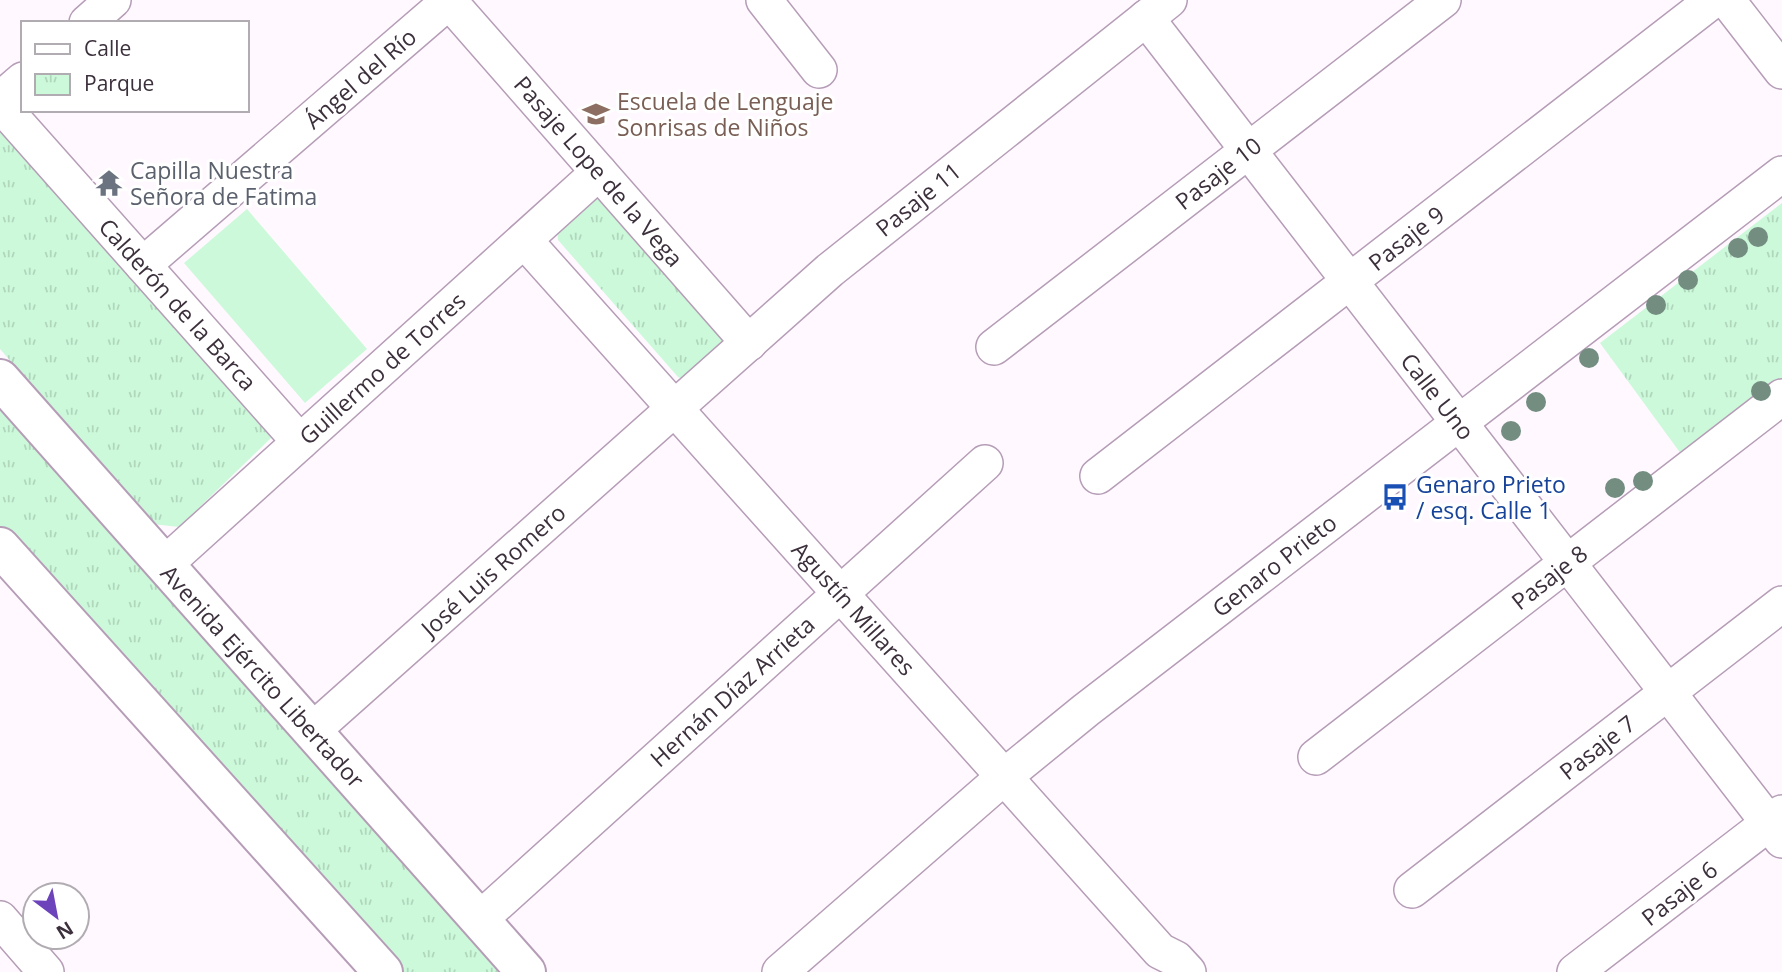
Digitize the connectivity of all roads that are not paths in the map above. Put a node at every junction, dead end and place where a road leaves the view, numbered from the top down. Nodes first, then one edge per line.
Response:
1 (113, 0) edge
2 (449, 0) edge
3 (764, 0) edge
4 (1443, 0) edge
5 (1713, 0) edge
6 (1727, 0) edge
7 (1157, 9) edge
8 (90, 21) edge
9 (820, 70) dead end
10 (1782, 71) edge
11 (21, 82) edge
12 (0, 102) edge
13 (1248, 150) junction
14 (599, 172) junction
15 (1782, 174) edge
16 (524, 240) junction
17 (144, 265) junction
18 (1350, 281) junction
19 (749, 343) junction
20 (994, 347) dead end
21 (0, 379) edge
22 (1782, 397) edge
23 (675, 409) junction
24 (1459, 422) junction
25 (300, 442) junction
26 (985, 463) dead end
27 (1098, 476) dead end
28 (0, 547) edge
29 (1567, 563) junction
30 (164, 565) junction
31 (841, 593) junction
32 (1782, 604) edge
33 (1668, 692) junction
34 (312, 731) junction
35 (1316, 757) dead end
36 (1005, 776) junction
37 (1778, 825) edge
38 (1412, 890) dead end
39 (0, 919) edge
40 (479, 920) junction
41 (1149, 962) edge
42 (380, 971) edge
43 (46, 972) edge
44 (526, 972) edge
45 (780, 972) edge
46 (1188, 972) edge
47 (1575, 972) edge

1 - 8 street
2 - 14 street, Pasaje Lope de la Vega
2 - 17 street, Ángel del Río
3 - 9 street
4 - 13 street, Pasaje 10
5 - 18 street, Pasaje 9
6 - 10 street
7 - 13 street, Calle Uno
7 - 19 street, Pasaje 11
11 - 12 street
12 - 17 street, Calderón de la Barca
13 - 18 street, Calle Uno
13 - 20 street, Pasaje 10
14 - 16 street, Guillermo de Torres
14 - 19 street, Pasaje Lope de la Vega
15 - 24 street, Genaro Prieto
16 - 23 street, Agustín Millares
16 - 25 street, Guillermo de Torres
17 - 25 street, Calderón de la Barca
18 - 24 street, Calle Uno
18 - 27 street, Pasaje 9
19 - 23 street, Pasaje 11
21 - 30 main road, Avenida Ejército Libertador
22 - 29 street, Pasaje 8
23 - 31 street, Agustín Millares
23 - 34 street, José Luis Romero
24 - 29 street, Calle Uno
24 - 36 street, Genaro Prieto
25 - 30 street, Guillermo de Torres
26 - 31 street, Hernán Díaz Arrieta
28 - 42 main road
29 - 33 street, Calle Uno
29 - 35 street, Pasaje 8
30 - 34 main road, Avenida Ejército Libertador
31 - 36 street, Agustín Millares
31 - 40 street, Hernán Díaz Arrieta
32 - 33 street, Pasaje 7
33 - 37 street, Calle Uno
33 - 38 street, Pasaje 7
34 - 40 main road, Avenida Ejército Libertador
36 - 41 street, Agustín Millares
36 - 45 street, Genaro Prieto
37 - 47 street, Pasaje 6
39 - 43 street
40 - 44 main road, Avenida Ejército Libertador
41 - 46 street, Agustín Millares

